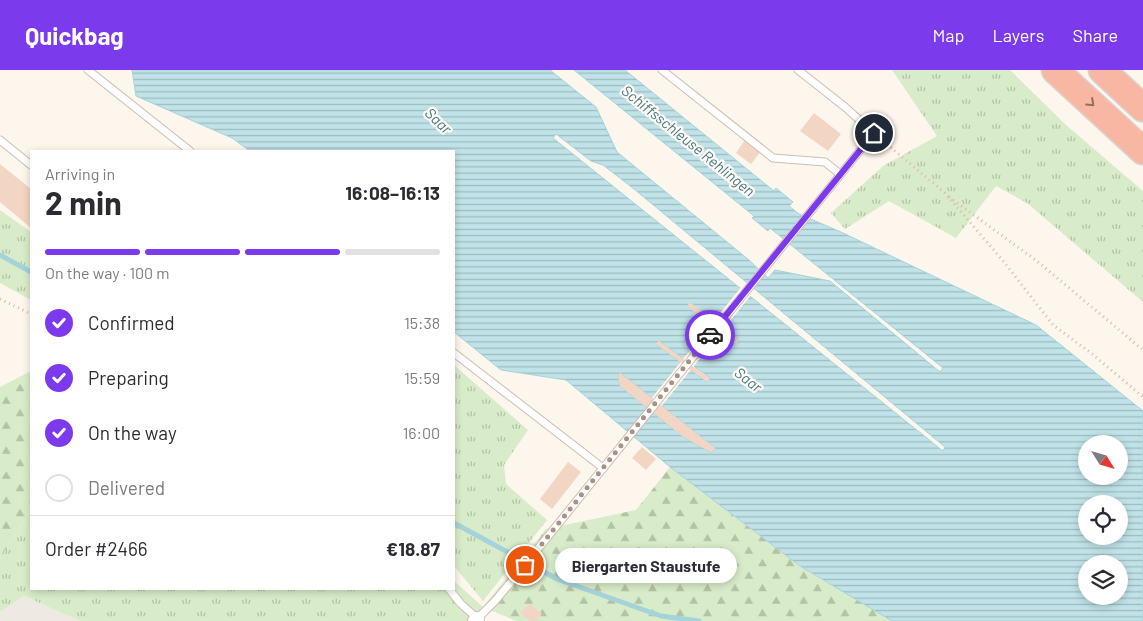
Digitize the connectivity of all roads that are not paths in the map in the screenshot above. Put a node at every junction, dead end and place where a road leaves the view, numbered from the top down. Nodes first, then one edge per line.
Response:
1 (88, 70) edge
2 (662, 70) edge
3 (798, 70) edge
4 (1055, 70) edge
5 (1102, 70) edge
6 (1143, 108) edge
7 (0, 140) edge
8 (189, 150) edge
9 (1143, 152) edge
10 (30, 164) edge
11 (840, 174) junction
12 (455, 354) edge
13 (603, 468) junction
14 (450, 590) edge
15 (478, 620) edge

1 - 8 lane
2 - 11 lane
3 - 11 lane
4 -> 9 highway
5 - 6 highway
7 - 10 lane
11 - 13 lane
12 - 13 lane
13 - 15 lane
14 - 15 lane

